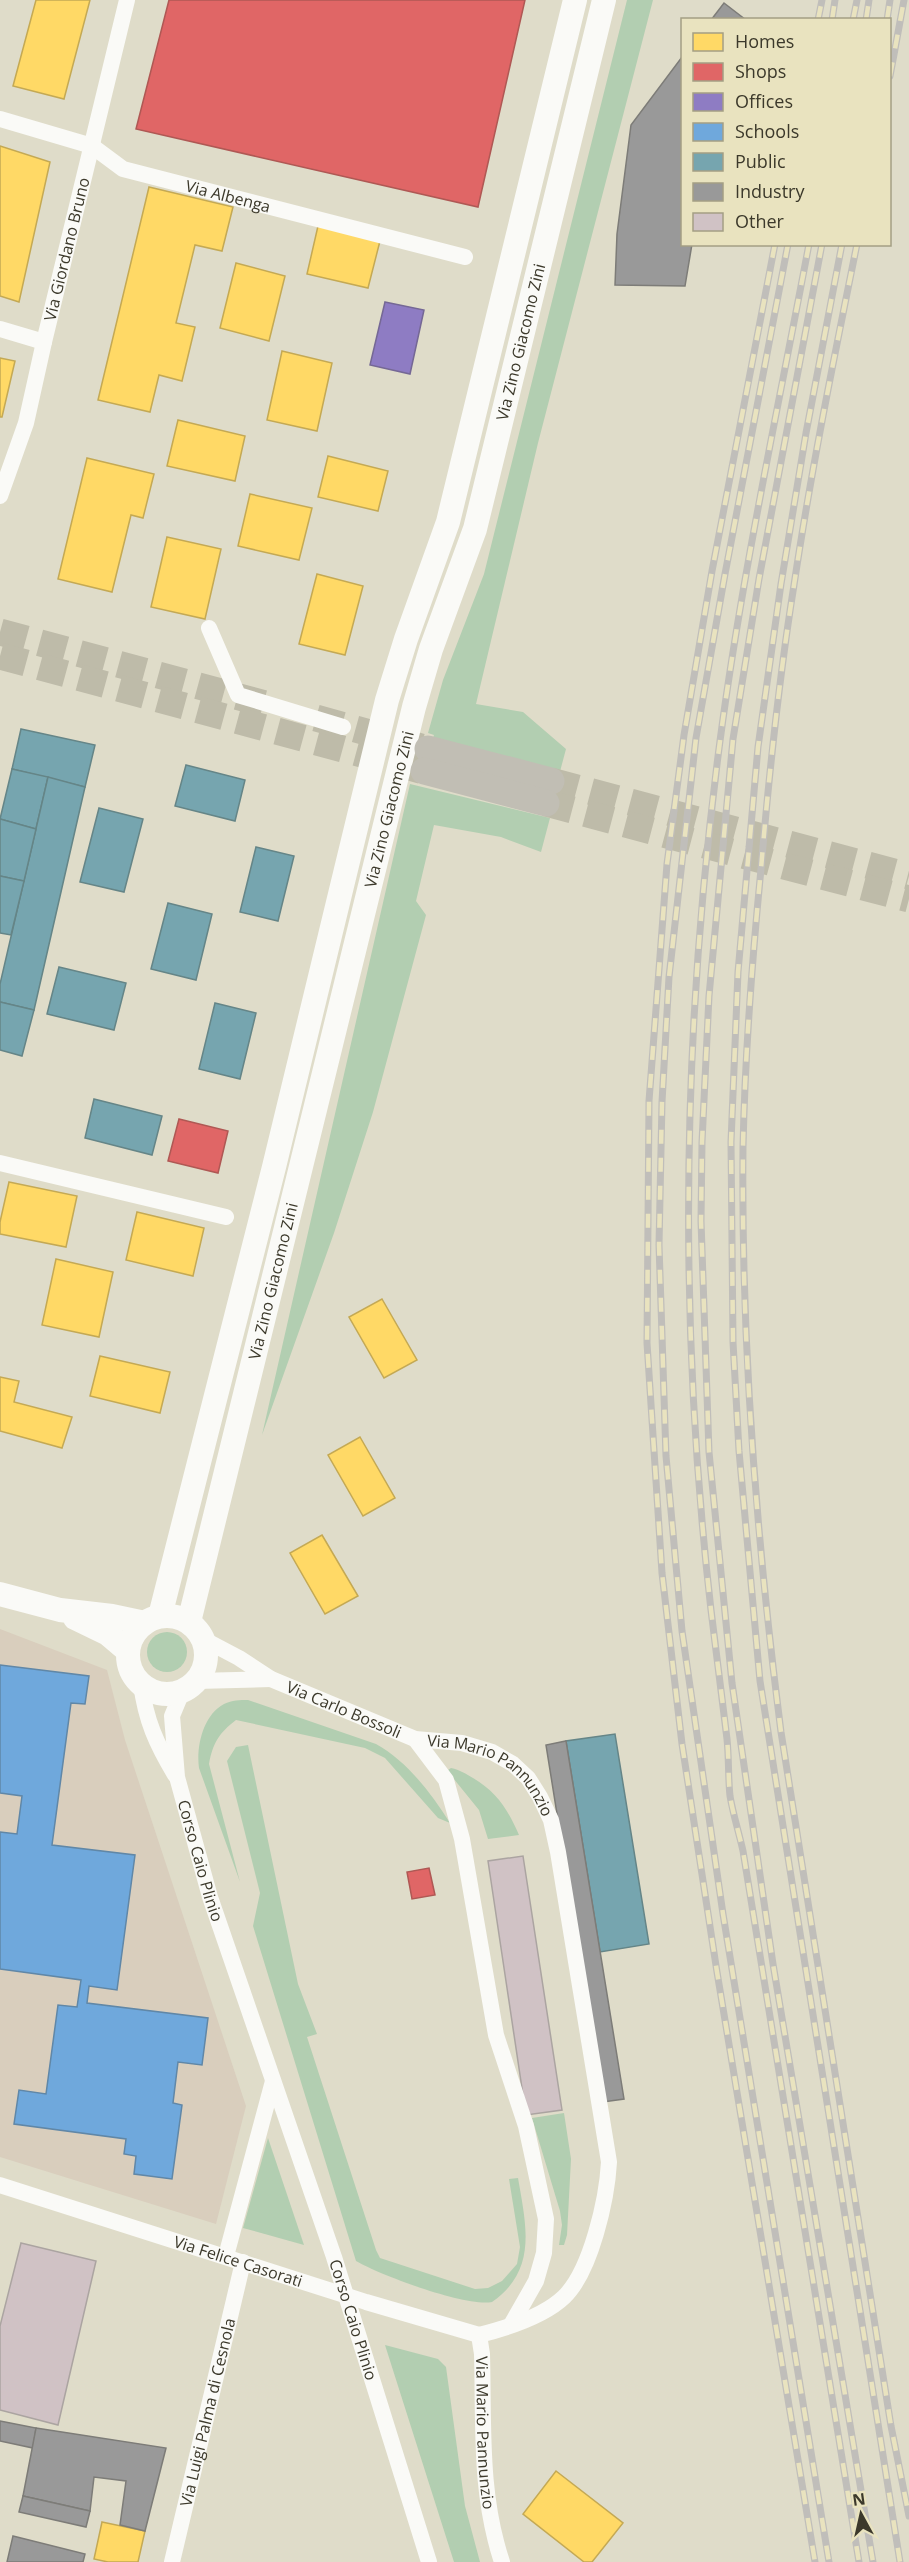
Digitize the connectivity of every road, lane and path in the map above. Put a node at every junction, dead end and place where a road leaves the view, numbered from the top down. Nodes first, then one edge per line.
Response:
1 (128, 0) edge
2 (575, 0) edge
3 (604, 0) edge
4 (0, 119) edge
5 (92, 146) junction
6 (465, 256) dead end
7 (0, 329) edge
8 (44, 342) junction
9 (0, 496) edge
10 (209, 628) dead end
11 (343, 727) dead end
12 (426, 760) tunnel mouth
13 (548, 792) tunnel mouth
14 (0, 1163) edge
15 (226, 1217) dead end
16 (0, 1594) edge
17 (60, 1611) junction
18 (153, 1620) junction
19 (196, 1631) junction
20 (128, 1651) junction
21 (271, 1679) junction
22 (141, 1684) junction
23 (189, 1686) junction
24 (415, 1739) junction
25 (177, 1777) junction
26 (273, 2081) junction
27 (0, 2185) edge
28 (226, 2256) junction
29 (243, 2262) junction
30 (345, 2294) junction
31 (511, 2325) junction
32 (479, 2335) junction
33 (172, 2562) edge
34 (429, 2562) edge
35 (502, 2562) edge

1 - 5 street, Via Giordano Bruno
2 - 18 street, Via Zino Giacomo Zini
3 - 19 street, Via Zino Giacomo Zini
4 - 5 street, Via Albenga
5 - 6 street, Via Albenga
5 - 8 street, Via Giordano Bruno
7 - 8 street
8 - 9 street, Via Giordano Bruno
10 - 11 street
12 - 13 main road
14 - 15 street
16 - 17 street
17 - 18 street
17 - 20 street
18 - 19 street
18 - 20 street
19 - 21 street, Via Carlo Bossoli
19 - 23 street
20 - 22 street
21 - 23 street, Via Carlo Bossoli
21 - 24 street, Via Carlo Bossoli
22 - 23 street
22 - 25 street, Corso Caio Plinio
23 - 25 street, Corso Caio Plinio
24 - 31 street, Via Mario Pannunzio
24 - 31 street, Via Mario Pannunzio
25 - 26 street, Corso Caio Plinio
26 - 28 street
26 - 30 street, Corso Caio Plinio
27 - 28 street, Via Felice Casorati
28 - 29 street, Via Felice Casorati
29 - 30 street, Via Felice Casorati
29 - 33 street, Via Luigi Palma di Cesnola
30 - 32 street, Via Felice Casorati
30 - 34 street, Corso Caio Plinio
31 - 32 street, Via Mario Pannunzio
32 - 35 street, Via Mario Pannunzio

